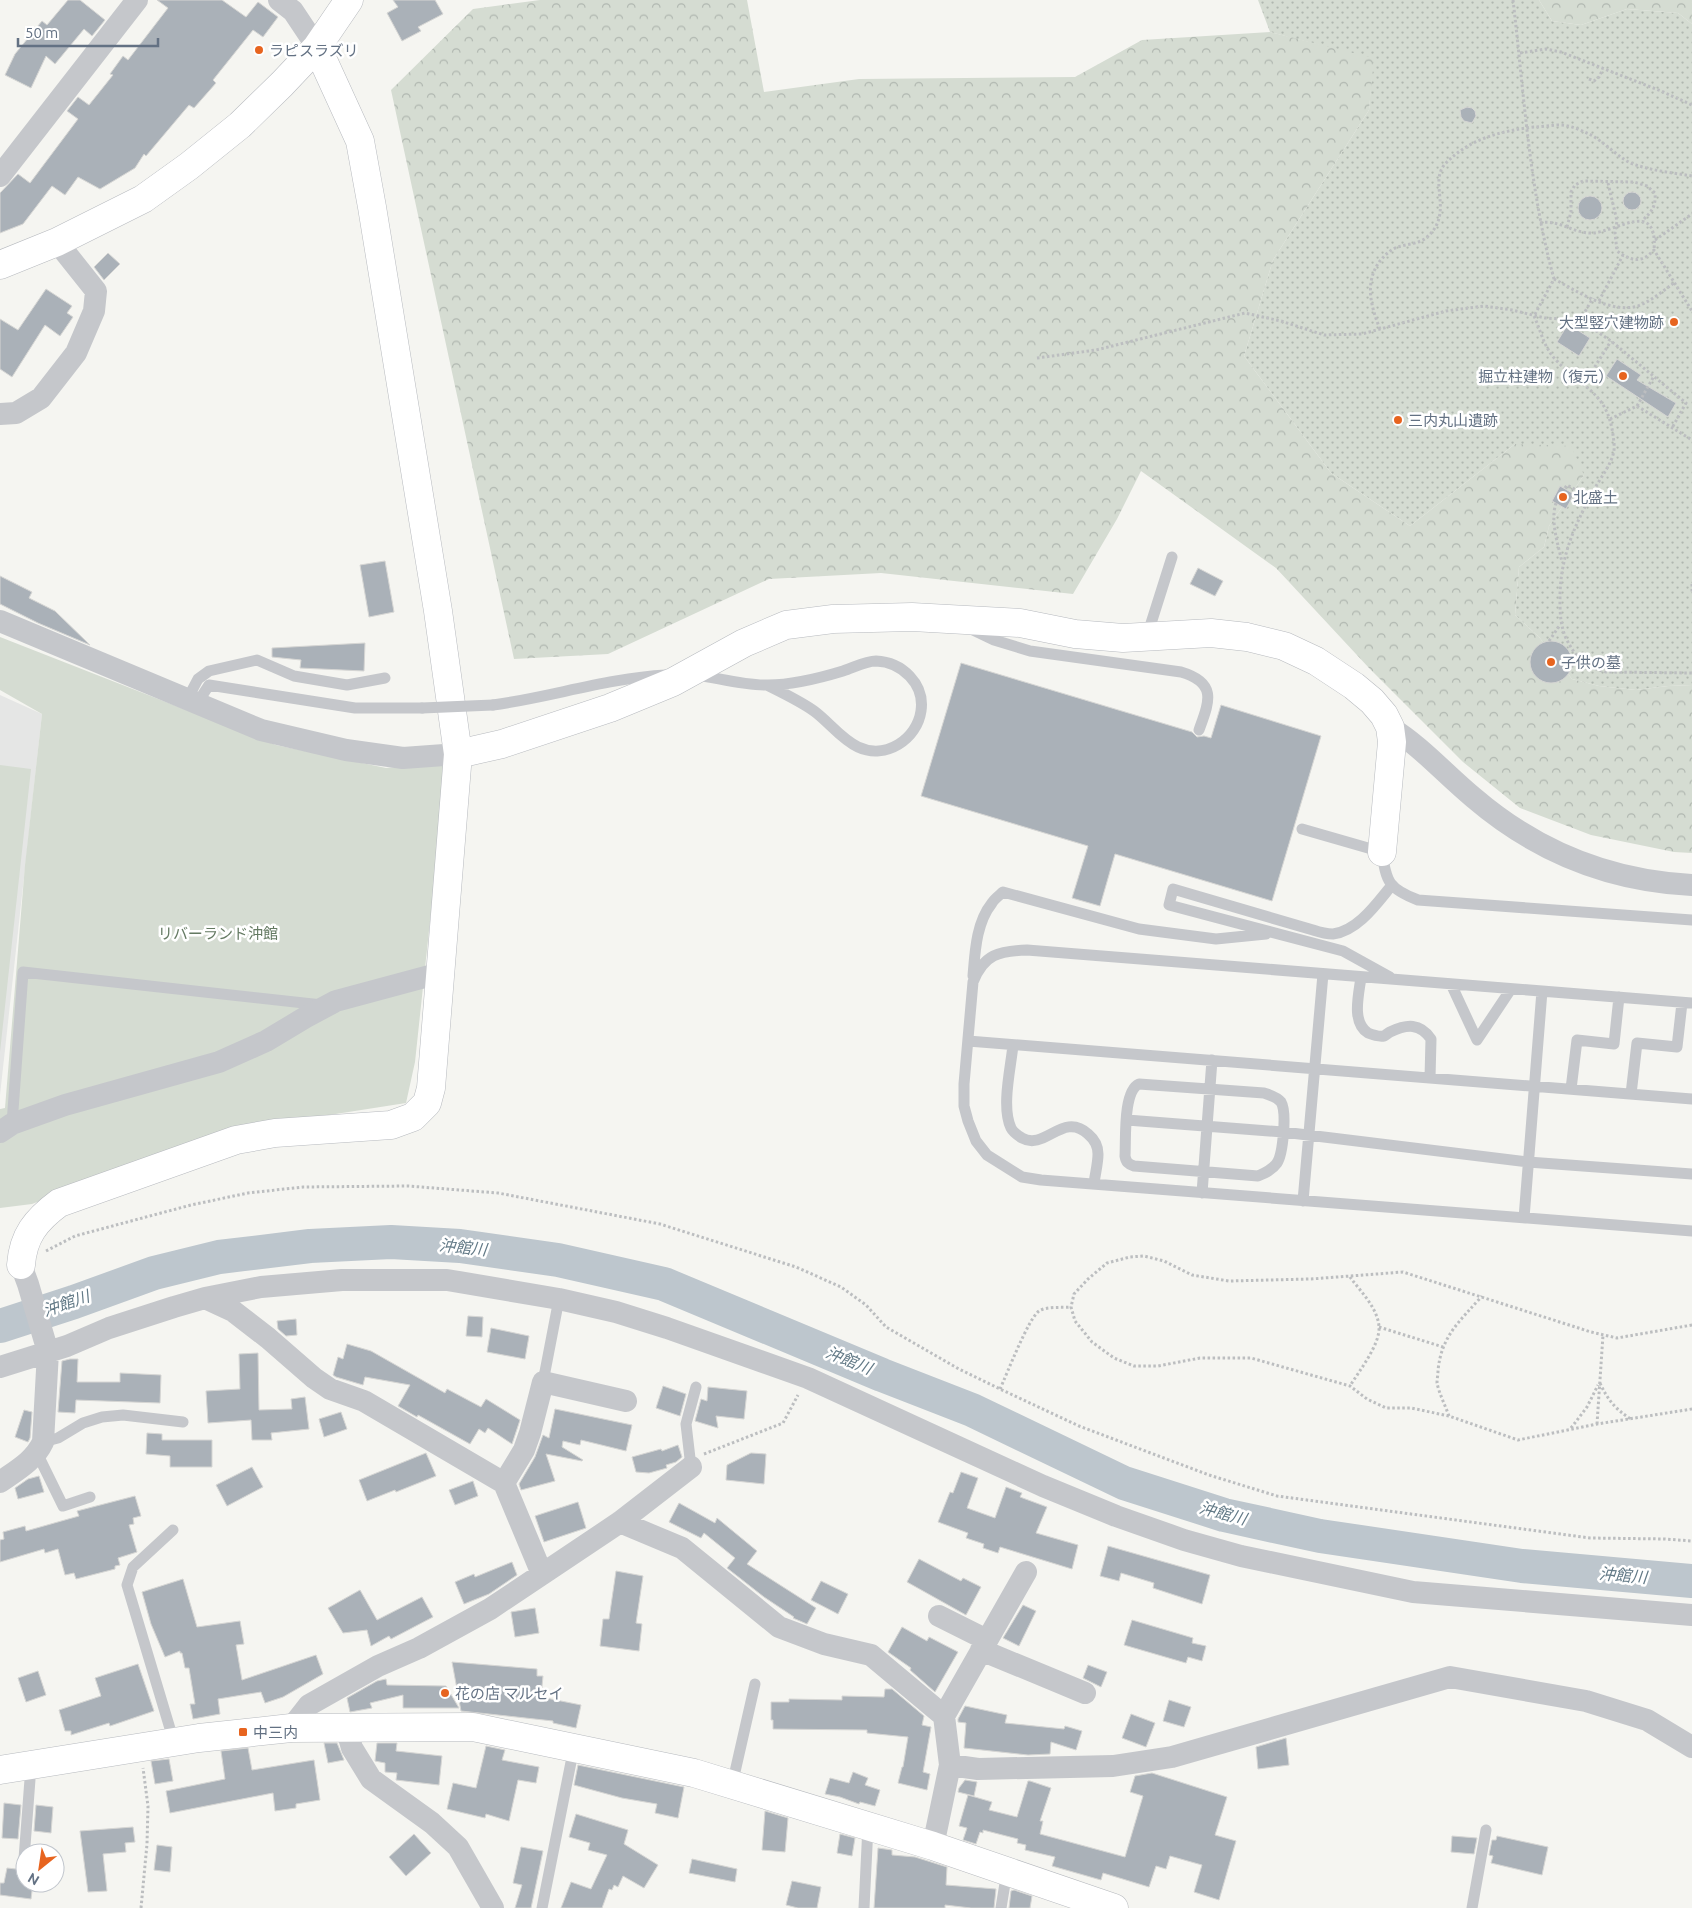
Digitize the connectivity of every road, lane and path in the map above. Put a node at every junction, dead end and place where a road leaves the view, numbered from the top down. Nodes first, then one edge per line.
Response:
1 (279, 0) edge
2 (349, 0) edge
3 (1513, 0) edge
4 (126, 4) edge
5 (317, 47) junction
6 (1520, 53) junction
7 (1603, 69) junction
8 (1589, 79) dead end
9 (1692, 105) edge
10 (1527, 128) junction
11 (0, 176) edge
12 (1692, 176) edge
13 (1608, 182) junction
14 (1692, 214) edge
15 (1642, 221) junction
16 (1540, 223) junction
17 (1567, 227) junction
18 (1617, 227) junction
19 (1655, 240) junction
20 (57, 242) junction
21 (1654, 250) junction
22 (1623, 255) junction
23 (0, 265) edge
24 (1554, 279) junction
25 (1674, 283) junction
26 (1593, 298) junction
27 (1600, 301) junction
28 (1692, 311) edge
29 (1534, 316) junction
30 (1580, 320) junction
31 (1380, 329) junction
32 (1611, 341) junction
33 (1037, 358) dead end
34 (1654, 376) junction
35 (1584, 384) junction
36 (1636, 406) junction
37 (0, 414) edge
38 (1610, 419) junction
39 (1672, 428) junction
40 (1692, 440) edge
41 (1565, 488) dead end
42 (1590, 498) junction
43 (1556, 503) dead end
44 (1172, 557) dead end
45 (1563, 562) junction
46 (1692, 584) edge
47 (1692, 592) edge
48 (952, 619) junction
49 (0, 621) edge
50 (1561, 625) junction
51 (1147, 636) junction
52 (1549, 641) dead end
53 (1571, 666) dead end
54 (1593, 669) junction
55 (1692, 673) edge
56 (688, 674) junction
57 (384, 678) dead end
58 (767, 685) junction
59 (193, 700) junction
60 (1390, 727) junction
61 (1199, 730) dead end
62 (458, 754) junction
63 (1302, 829) dead end
64 (1382, 852) junction
65 (1392, 885) junction
66 (1692, 885) edge
67 (1692, 920) edge
68 (1273, 933) junction
69 (440, 973) junction
70 (1322, 974) junction
71 (1361, 977) junction
72 (1394, 980) junction
73 (973, 982) junction
74 (1451, 984) junction
75 (1511, 989) junction
76 (1542, 991) junction
77 (1618, 997) junction
78 (1687, 1003) edge
79 (327, 1006) junction
80 (968, 1041) junction
81 (1013, 1045) junction
82 (1212, 1060) junction
83 (1314, 1069) junction
84 (1430, 1078) junction
85 (1534, 1086) junction
86 (1210, 1089) junction
87 (1571, 1089) junction
88 (1631, 1094) junction
89 (1692, 1099) edge
90 (1127, 1120) junction
91 (1207, 1126) junction
92 (6, 1128) edge
93 (1283, 1132) junction
94 (1308, 1135) junction
95 (1528, 1162) junction
96 (1204, 1172) junction
97 (1692, 1174) edge
98 (1094, 1184) junction
99 (1202, 1193) junction
100 (1303, 1201) junction
101 (1524, 1218) junction
102 (1692, 1231) edge
103 (24, 1274) junction
104 (1349, 1276) junction
105 (1482, 1296) junction
106 (205, 1298) junction
107 (559, 1299) junction
108 (1070, 1307) junction
109 (1692, 1325) edge
110 (1379, 1327) junction
111 (1603, 1335) junction
112 (47, 1346) junction
113 (1443, 1347) junction
114 (0, 1367) edge
115 (808, 1378) junction
116 (543, 1382) junction
117 (1599, 1383) junction
118 (1350, 1386) junction
119 (696, 1387) dead end
120 (1000, 1389) junction
121 (626, 1401) dead end
122 (1692, 1409) edge
123 (1449, 1416) junction
124 (1631, 1418) junction
125 (183, 1422) dead end
126 (1597, 1424) junction
127 (1570, 1429) junction
128 (40, 1448) junction
129 (691, 1467) junction
130 (0, 1482) edge
131 (504, 1483) junction
132 (90, 1497) dead end
133 (620, 1522) junction
134 (173, 1530) dead end
135 (1692, 1541) edge
136 (1026, 1572) dead end
137 (542, 1574) junction
138 (939, 1616) dead end
139 (1692, 1616) edge
140 (984, 1645) junction
141 (755, 1684) dead end
142 (1085, 1693) dead end
143 (944, 1716) junction
144 (291, 1728) junction
145 (346, 1728) junction
146 (174, 1742) junction
147 (1692, 1746) edge
148 (574, 1747) junction
149 (141, 1748) junction
150 (950, 1765) junction
151 (31, 1766) junction
152 (0, 1770) edge
153 (732, 1785) junction
154 (868, 1826) junction
155 (1486, 1830) dead end
156 (25, 1843) edge
157 (933, 1846) junction
158 (1006, 1871) junction
159 (141, 1908) edge
160 (493, 1908) edge
161 (542, 1908) edge
162 (864, 1908) edge
163 (1001, 1908) edge
164 (1114, 1908) edge
165 (1472, 1908) edge

1 - 5 street
2 - 5 street
3 - 6 path
4 - 11 street
5 - 20 street
5 - 62 street
6 - 7 path
6 - 10 path
7 - 8 path
7 - 9 path
10 - 12 path
10 - 16 path
10 - 31 path
13 - 15 path
13 - 17 path
13 - 18 path
14 - 19 path
15 - 18 path
15 - 19 path
16 - 17 path
16 - 24 path
17 - 18 path
18 - 22 path
19 - 21 path
20 - 23 street
20 - 37 street
21 - 22 path
21 - 25 path
22 - 27 path
24 - 26 path
24 - 29 path
25 - 27 path
25 - 28 path
26 - 27 path
26 - 30 path
29 - 30 path
29 - 31 path
29 - 35 path
30 - 32 path
31 - 33 path
32 - 34 path
32 - 35 path
34 - 36 path
34 - 39 path
35 - 38 path
36 - 38 path
36 - 39 path
38 - 42 path
39 - 40 path
41 - 42 path
42 - 45 path
43 - 45 path
44 - 51 lane
45 - 50 path
46 - 47 path
48 - 51 street
48 - 56 street
48 - 61 lane
49 - 59 street
50 - 52 path
50 - 54 path
51 - 60 street
53 - 54 path
54 - 55 path
56 - 58 lane
56 - 59 lane, bridge
56 - 62 street
57 - 59 lane
58 - 58 lane
59 - 62 street
60 - 64 street
60 - 66 street
62 - 69 street
63 - 64 lane
64 - 65 lane
65 - 67 lane
65 - 68 lane
68 - 72 lane
68 - 73 lane
69 - 79 street
69 - 103 street
70 - 71 lane
70 - 73 lane
70 - 83 lane
71 - 72 lane
71 - 84 lane
72 - 74 lane
73 - 80 lane
74 - 75 lane
74 - 75 lane
75 - 76 lane
76 - 77 lane
76 - 85 lane
77 - 78 lane
77 - 87 lane
78 - 88 lane
79 - 92 street
79 - 92 lane
80 - 81 lane
80 - 98 lane
81 - 82 lane
81 - 98 lane
82 - 83 lane
82 - 86 lane
83 - 84 lane
83 - 94 lane
84 - 85 lane
85 - 87 lane
85 - 95 lane
86 - 90 lane
86 - 91 lane
86 - 93 lane
87 - 88 lane
88 - 89 lane
90 - 91 lane
90 - 96 lane
91 - 93 lane
91 - 96 lane
93 - 94 lane
93 - 96 lane
94 - 95 lane
94 - 100 lane
95 - 97 lane
95 - 101 lane
96 - 99 lane
98 - 99 lane
99 - 100 lane
100 - 101 lane
101 - 102 lane
103 - 112 street
103 - 120 path
104 - 105 path
104 - 108 path
104 - 110 path
105 - 111 path
105 - 113 path
106 - 107 street
106 - 112 street
106 - 131 street
107 - 115 street
107 - 116 lane
108 - 118 path
108 - 120 path
109 - 111 path
110 - 113 path
110 - 118 path
111 - 117 path
112 - 114 street
112 - 128 street
113 - 123 path
115 - 129 path
115 - 139 street
116 - 121 street
116 - 131 street
117 - 124 path
117 - 126 path
117 - 127 path
118 - 123 path
119 - 129 lane
120 - 135 path
122 - 124 path
123 - 127 path
124 - 126 path
125 - 128 lane
126 - 127 path
128 - 130 street
128 - 132 lane
129 - 133 street
131 - 137 street
133 - 137 street
133 - 143 street
134 - 146 lane
136 - 140 street
137 - 144 street
138 - 140 street
140 - 142 street
140 - 143 street
141 - 153 lane
143 - 150 street
144 - 145 street
144 - 146 street
145 - 148 street
145 - 160 street
146 - 149 street
147 - 150 street
148 - 153 street
148 - 161 lane
149 - 151 street
149 - 159 path
150 - 157 street
151 - 152 street
151 - 156 lane
153 - 154 street
154 - 157 street
154 - 162 lane
155 - 165 lane
157 - 158 street
158 - 163 lane
158 - 164 street

